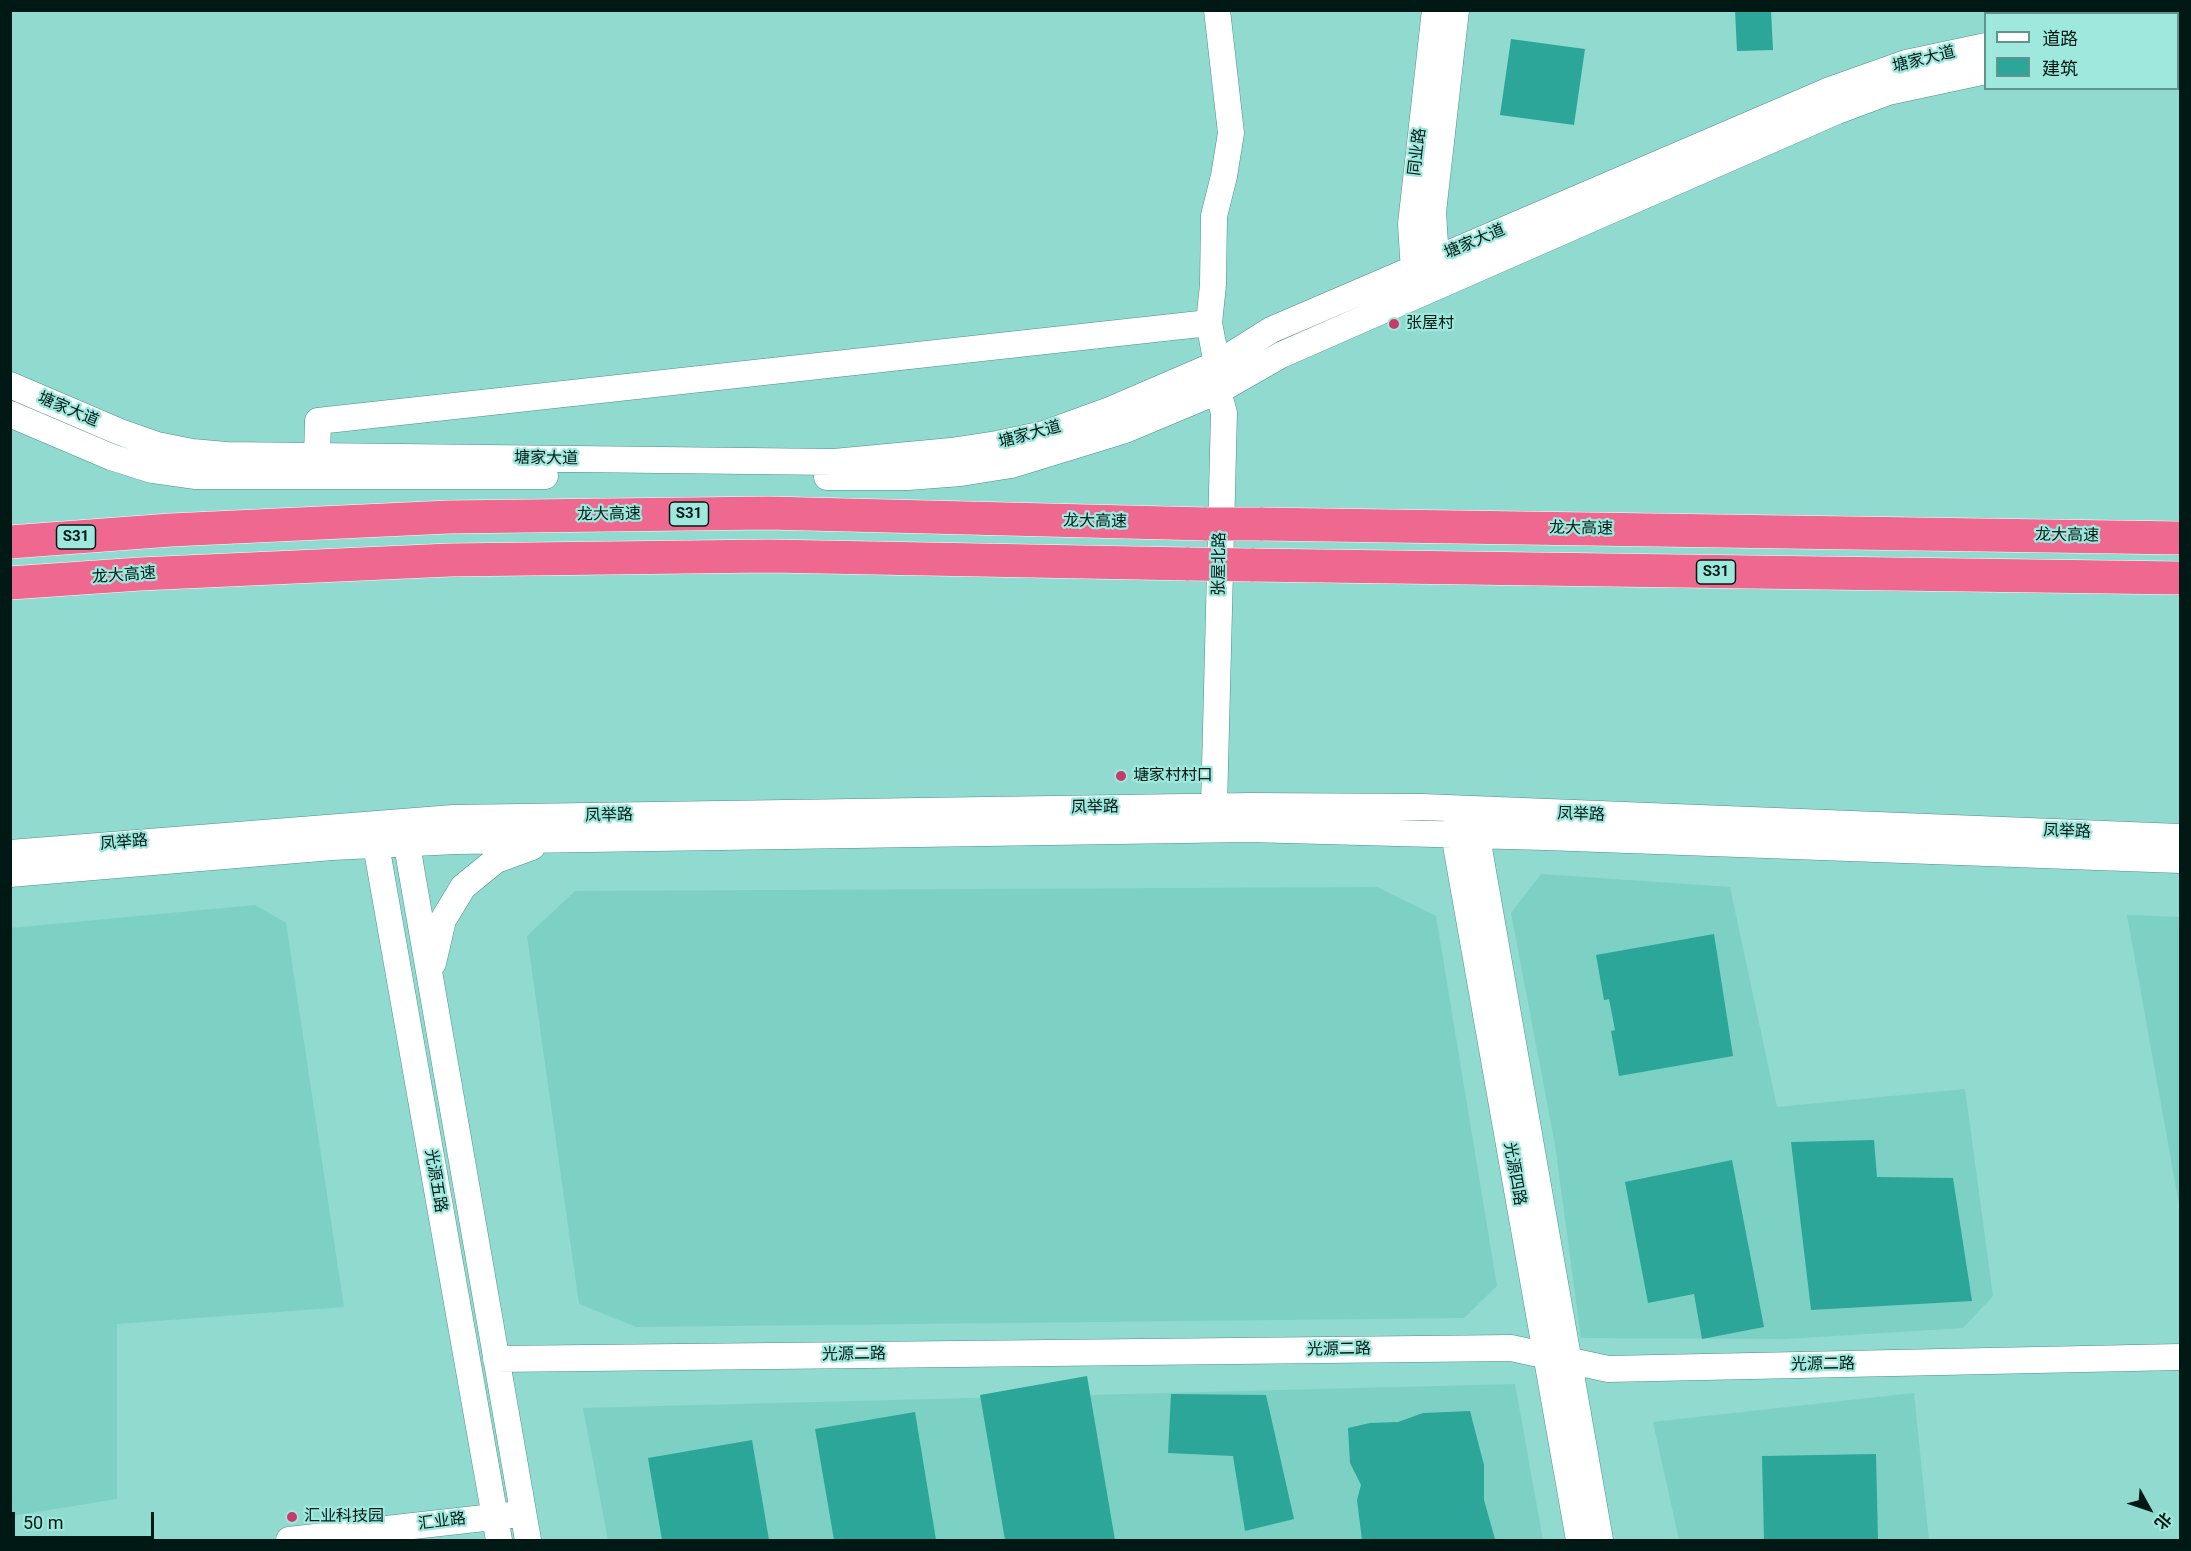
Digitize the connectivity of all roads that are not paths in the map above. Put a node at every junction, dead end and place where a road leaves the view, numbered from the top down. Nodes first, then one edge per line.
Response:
1 (1217, 10) edge
2 (1435, 10) edge
3 (1456, 10) edge
4 (1984, 46) edge
5 (1984, 71) edge
6 (1427, 262) junction
7 (1448, 281) junction
8 (1425, 292) junction
9 (1209, 323) junction
10 (1217, 364) junction
11 (10, 385) edge
12 (1218, 391) junction
13 (10, 414) edge
14 (317, 456) junction
15 (2181, 538) edge
16 (10, 542) edge
17 (2181, 578) edge
18 (10, 583) edge
19 (1214, 807) junction
20 (1468, 809) junction
21 (392, 833) junction
22 (1465, 835) junction
23 (2181, 837) edge
24 (568, 839) junction
25 (10, 853) edge
26 (2181, 860) edge
27 (10, 874) edge
28 (432, 988) junction
29 (2181, 1357) edge
30 (1557, 1358) junction
31 (496, 1359) junction
32 (524, 1515) junction
33 (497, 1528) edge
34 (289, 1540) edge
35 (528, 1540) edge
36 (1579, 1540) edge
37 (1600, 1540) edge

1 - 9 street, 张屋北路
2 - 6 street, 同业路
3 - 6 street, 同业路
4 - 6 street, 塘家大道
5 - 7 street, 塘家大道
6 - 7 street, 同业路
6 - 8 street, 同业路
6 - 10 street, 塘家大道
7 - 8 street, 塘家大道
8 - 12 street, 塘家大道
9 - 10 street, 张屋北路
9 - 14 street
10 - 12 street, 张屋北路
10 - 14 street, 塘家大道
11 - 14 street, 塘家大道
12 - 13 street, 塘家大道
12 - 19 street, 张屋北路
15 - 16 highway, 龙大高速 / S31, bridge
17 - 18 highway, 龙大高速 / S31, bridge
19 - 20 street, 凤举路
19 - 21 street, 凤举路
20 - 22 street, 光源四路
20 - 23 street, 凤举路
21 - 24 street, 凤举路
21 - 25 street, 凤举路
21 - 27 street, 凤举路
21 - 28 street, 光源五路
21 - 33 street, 光源五路
22 - 24 street, 凤举路
22 - 26 street, 凤举路
22 - 30 street, 光源四路
24 - 28 street
28 - 31 street, 光源五路
29 - 30 street, 光源二路
30 - 31 street, 光源二路
30 - 36 street, 光源四路
30 - 37 street, 光源四路
31 - 32 street, 光源五路
32 - 33 street, 汇业路
32 - 35 street, 光源五路
33 - 34 street, 汇业路

